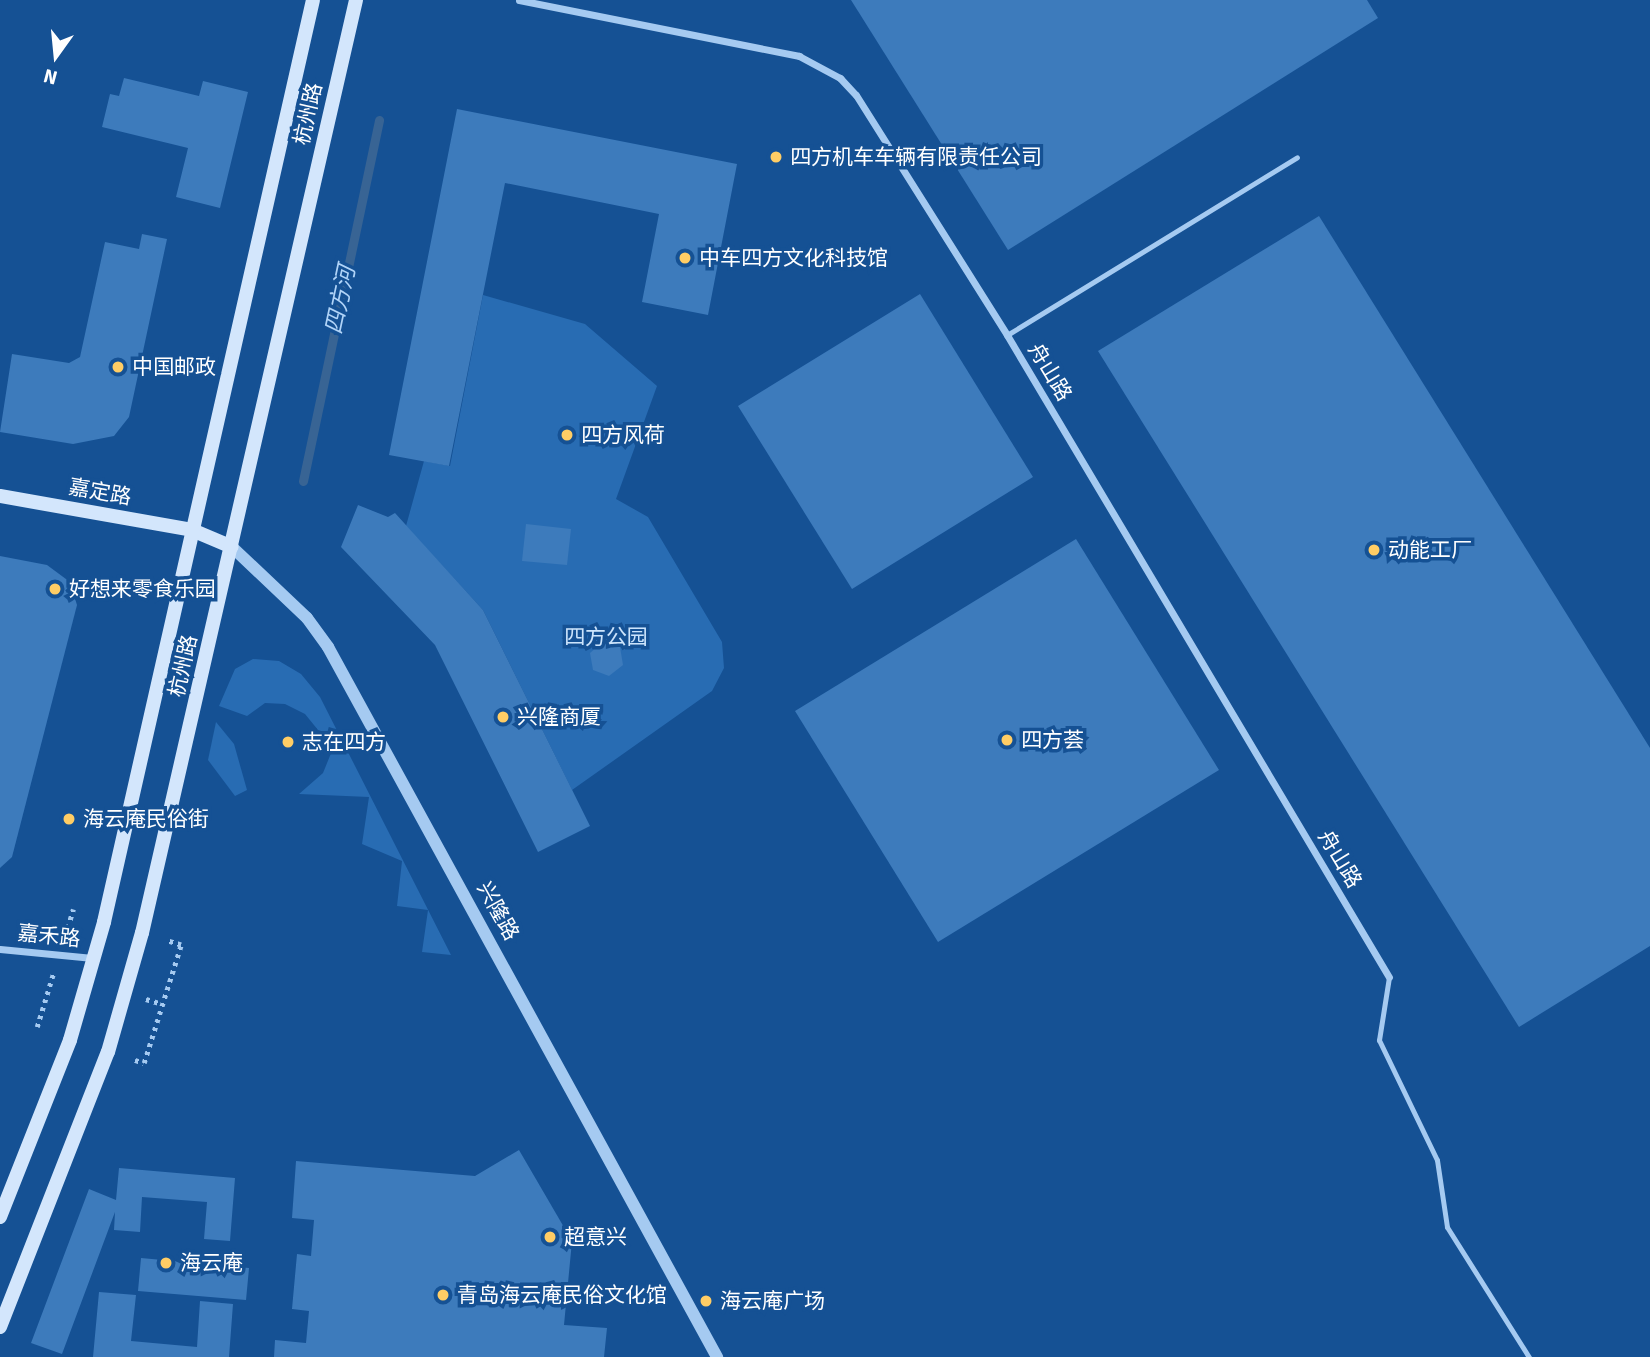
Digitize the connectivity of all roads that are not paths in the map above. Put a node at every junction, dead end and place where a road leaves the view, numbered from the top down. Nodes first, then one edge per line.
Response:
1 (313, 0) edge
2 (356, 0) edge
3 (519, 0) edge
4 (1297, 157) dead end
5 (1007, 335) junction
6 (0, 496) edge
7 (192, 530) junction
8 (232, 547) junction
9 (0, 949) edge
10 (94, 958) junction
11 (1389, 977) joint
12 (0, 1217) edge
13 (0, 1327) edge
14 (717, 1357) edge
15 (1529, 1357) edge

1 - 7 main road, 杭州路
2 - 8 main road, 杭州路
3 - 5 street, 舟山路
4 - 5 lane
5 - 11 street, 舟山路
6 - 7 main road, 嘉定路
7 - 8 main road, 兴隆路
7 - 10 main road, 杭州路
8 - 13 main road, 杭州路
8 - 14 street, 兴隆路
9 - 10 street, 嘉禾路
10 - 12 main road, 杭州路
11 - 15 lane

